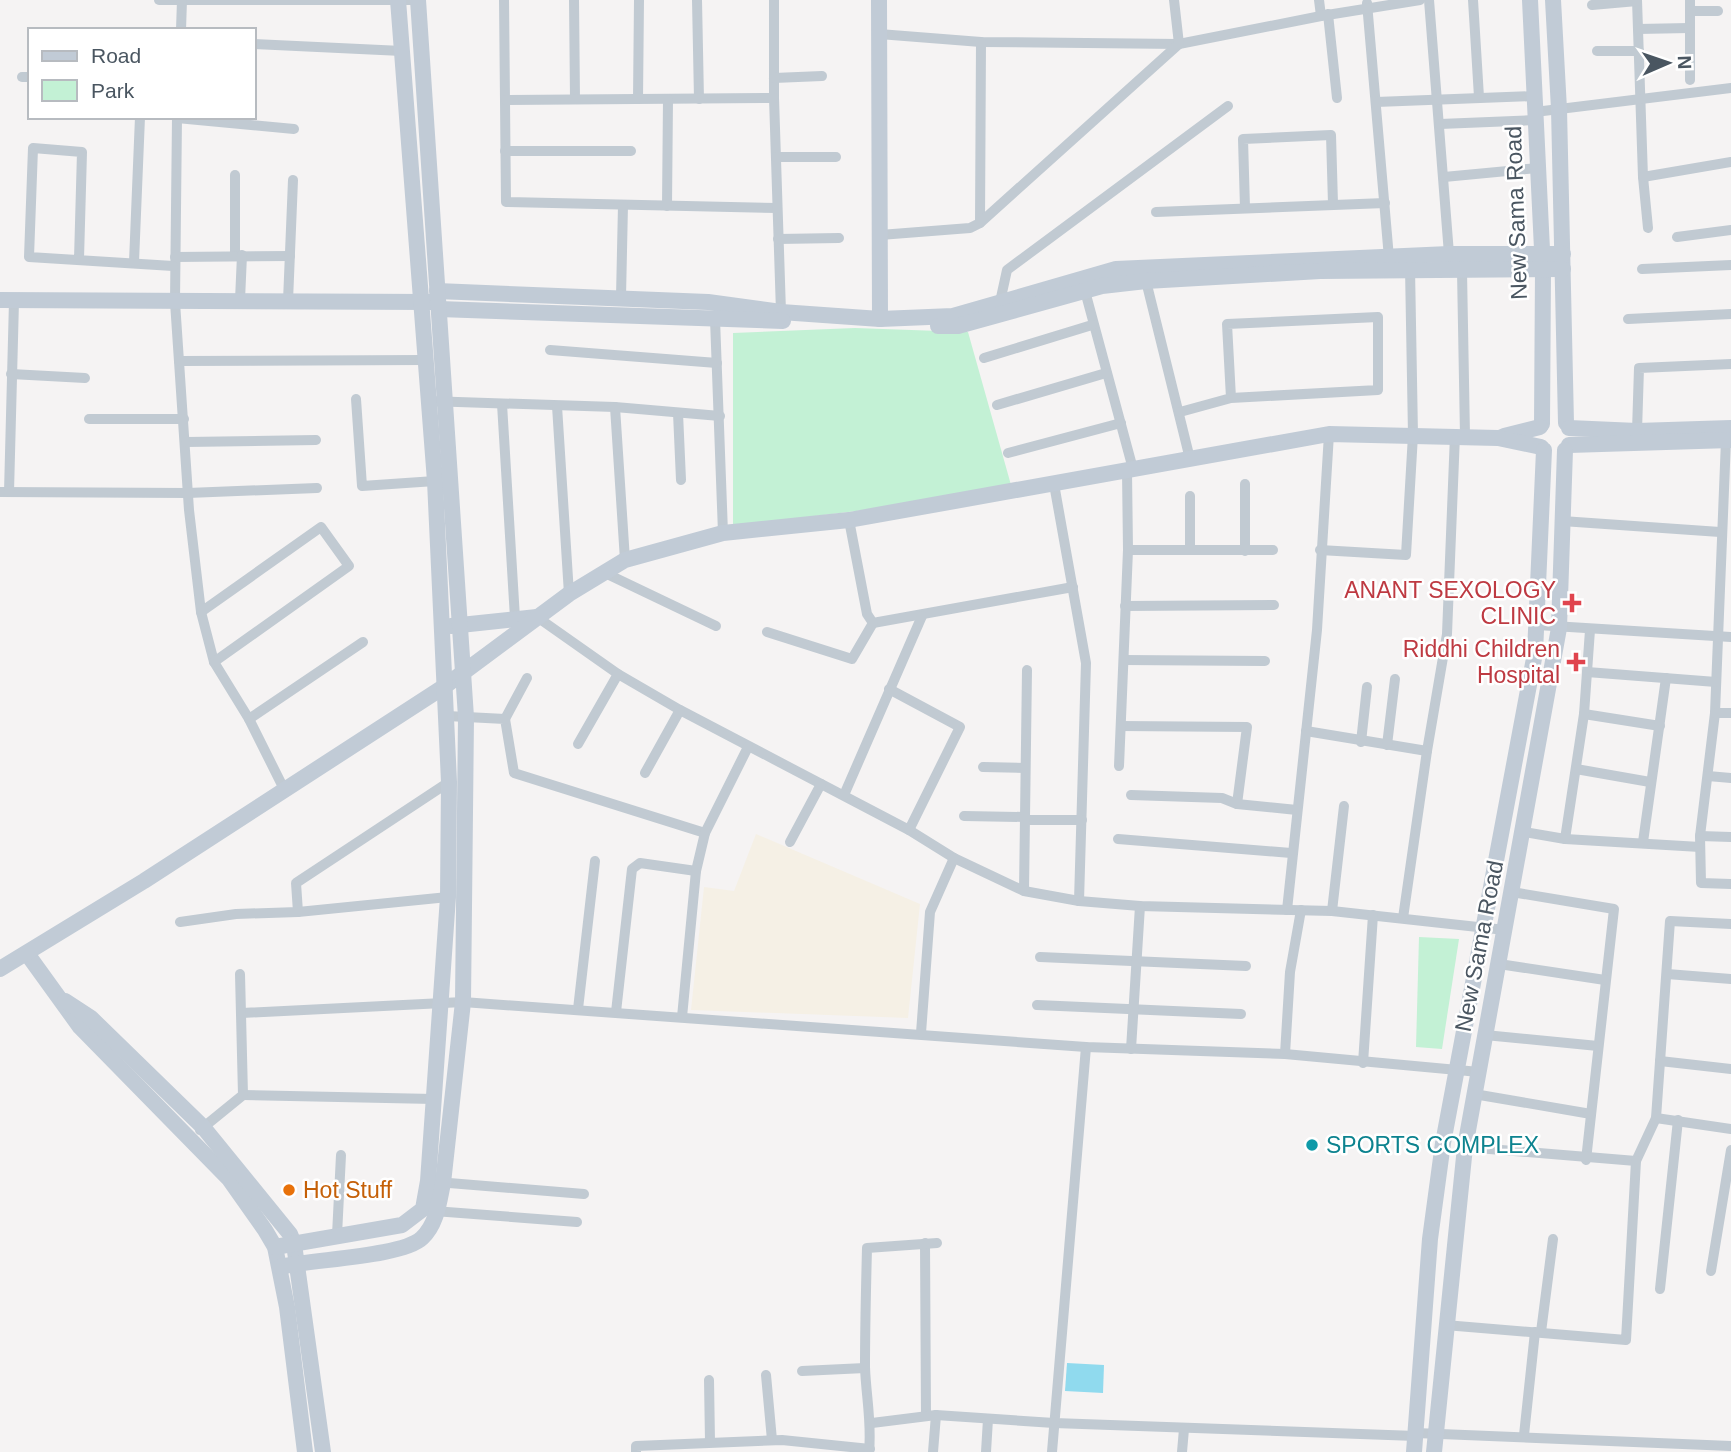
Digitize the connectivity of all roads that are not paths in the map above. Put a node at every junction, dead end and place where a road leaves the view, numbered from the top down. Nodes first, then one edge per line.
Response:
1 (159, 0) edge
2 (398, 0) edge
3 (416, 0) edge
4 (504, 0) edge
5 (574, 0) edge
6 (639, 0) edge
7 (697, 0) edge
8 (774, 0) edge
9 (879, 0) edge
10 (1174, 0) edge
11 (1319, 0) edge
12 (1420, 0) edge
13 (1429, 0) edge
14 (1473, 0) edge
15 (1530, 0) edge
16 (1553, 0) edge
17 (1637, 0) edge
18 (182, 1) edge
19 (1367, 4) edge
20 (1592, 5) dead end
21 (1690, 6) edge
22 (1718, 11) dead end
23 (1324, 15) junction
24 (181, 28) edge
25 (1689, 28) junction
26 (1638, 29) junction
27 (879, 34) junction
28 (981, 42) junction
29 (256, 44) edge
30 (1179, 44) junction
31 (402, 51) junction
32 (1597, 51) dead end
33 (1639, 51) junction
34 (822, 76) dead end
35 (774, 78) junction
36 (1690, 80) dead end
37 (1731, 88) edge
38 (1479, 97) junction
39 (774, 98) junction
40 (1336, 98) dead end
41 (575, 99) junction
42 (638, 99) junction
43 (668, 99) junction
44 (699, 99) junction
45 (1640, 99) junction
46 (506, 100) junction
47 (1437, 100) junction
48 (1376, 102) junction
49 (1228, 106) dead end
50 (1535, 109) junction
51 (1559, 109) junction
52 (140, 119) edge
53 (177, 119) edge
54 (188, 119) edge
55 (1440, 124) junction
56 (294, 129) dead end
57 (505, 151) junction
58 (631, 151) dead end
59 (836, 157) dead end
60 (776, 158) junction
61 (1731, 162) edge
62 (1538, 168) junction
63 (235, 175) dead end
64 (1444, 177) junction
65 (1643, 177) junction
66 (293, 180) dead end
67 (1333, 204) junction
68 (1385, 204) junction
69 (623, 205) junction
70 (667, 206) junction
71 (777, 208) junction
72 (1245, 208) junction
73 (1156, 212) dead end
74 (980, 223) junction
75 (1648, 228) dead end
76 (1731, 230) edge
77 (880, 235) junction
78 (1677, 237) dead end
79 (839, 238) dead end
80 (778, 239) junction
81 (1449, 254) junction
82 (238, 255) junction
83 (289, 256) junction
84 (1389, 258) junction
85 (79, 259) junction
86 (134, 262) junction
87 (174, 262) junction
88 (1542, 262) junction
89 (1563, 262) junction
90 (1731, 265) edge
91 (1410, 268) junction
92 (1642, 269) dead end
93 (1462, 271) junction
94 (1146, 281) junction
95 (1085, 291) junction
96 (621, 297) junction
97 (240, 300) junction
98 (7, 301) edge
99 (288, 301) junction
100 (434, 301) junction
101 (175, 302) junction
102 (1000, 302) junction
103 (781, 312) junction
104 (1731, 314) edge
105 (715, 319) junction
106 (880, 319) junction
107 (1628, 319) dead end
108 (1092, 325) junction
109 (550, 350) dead end
110 (424, 359) junction
111 (984, 359) dead end
112 (179, 361) junction
113 (717, 363) junction
114 (1731, 364) edge
115 (1106, 373) junction
116 (11, 374) junction
117 (85, 378) dead end
118 (1231, 398) junction
119 (356, 399) dead end
120 (428, 401) junction
121 (445, 401) junction
122 (502, 404) junction
123 (997, 405) dead end
124 (557, 406) junction
125 (615, 407) junction
126 (1180, 412) junction
127 (678, 413) junction
128 (720, 416) junction
129 (89, 419) dead end
130 (184, 419) junction
131 (1121, 423) junction
132 (1567, 425) junction
133 (1541, 426) junction
134 (1637, 432) junction
135 (1329, 434) junction
136 (1413, 435) junction
137 (1460, 436) junction
138 (1729, 436) edge
139 (1498, 438) junction
140 (316, 440) dead end
141 (186, 442) junction
142 (1567, 447) junction
143 (1543, 449) junction
144 (1008, 453) dead end
145 (1190, 459) junction
146 (1130, 470) junction
147 (681, 480) dead end
148 (435, 481) junction
149 (1054, 484) junction
150 (1245, 484) dead end
151 (317, 488) dead end
152 (5, 492) edge
153 (188, 493) junction
154 (1189, 496) dead end
155 (849, 520) junction
156 (1562, 521) junction
157 (723, 533) junction
158 (1724, 539) edge
159 (1128, 550) junction
160 (1190, 550) junction
161 (1273, 550) dead end
162 (1320, 550) junction
163 (1245, 551) junction
164 (625, 560) junction
165 (604, 573) junction
166 (1073, 587) junction
167 (569, 594) junction
168 (1274, 605) dead end
169 (1125, 606) junction
170 (201, 612) junction
171 (922, 616) junction
172 (537, 617) junction
173 (515, 618) junction
174 (873, 623) junction
175 (461, 625) junction
176 (1537, 625) junction
177 (716, 626) dead end
178 (442, 627) junction
179 (1559, 628) junction
180 (1590, 630) junction
181 (767, 632) dead end
182 (1718, 636) junction
183 (1731, 637) edge
184 (363, 642) dead end
185 (1124, 660) junction
186 (1265, 661) dead end
187 (214, 662) junction
188 (1027, 670) dead end
189 (1587, 672) junction
190 (463, 673) junction
191 (618, 674) junction
192 (527, 678) dead end
193 (1666, 678) junction
194 (1395, 679) dead end
195 (1716, 682) junction
196 (445, 686) junction
197 (1367, 687) dead end
198 (889, 690) junction
199 (680, 710) junction
200 (1715, 713) junction
201 (1731, 713) edge
202 (1584, 714) junction
203 (447, 716) junction
204 (466, 717) junction
205 (249, 719) junction
206 (505, 719) junction
207 (1121, 726) junction
208 (1660, 726) junction
209 (1306, 731) junction
210 (1361, 742) junction
211 (578, 744) dead end
212 (1387, 745) junction
213 (748, 747) junction
214 (1427, 751) junction
215 (1119, 766) dead end
216 (983, 767) dead end
217 (1026, 768) junction
218 (1576, 769) junction
219 (645, 773) dead end
220 (1708, 776) junction
221 (1731, 778) edge
222 (449, 782) junction
223 (1650, 782) junction
224 (821, 784) junction
225 (284, 789) junction
226 (1131, 794) dead end
227 (844, 795) junction
228 (1237, 804) junction
229 (1344, 806) dead end
230 (1297, 810) junction
231 (964, 816) dead end
232 (1026, 818) junction
233 (1082, 820) junction
234 (909, 830) junction
235 (1524, 832) junction
236 (705, 833) junction
237 (1731, 837) edge
238 (1118, 839) dead end
239 (1565, 839) junction
240 (790, 842) dead end
241 (1643, 842) junction
242 (1700, 842) junction
243 (1292, 853) junction
244 (954, 858) junction
245 (595, 861) dead end
246 (696, 871) junction
247 (1731, 884) edge
248 (1024, 891) junction
249 (1512, 892) junction
250 (448, 897) junction
251 (1079, 901) junction
252 (1140, 906) junction
253 (1287, 910) junction
254 (1301, 910) junction
255 (1332, 911) junction
256 (298, 912) junction
257 (1373, 915) junction
258 (1403, 918) junction
259 (180, 922) dead end
260 (1731, 924) edge
261 (1483, 926) junction
262 (1505, 930) junction
263 (27, 955) junction
264 (1040, 957) dead end
265 (1136, 961) junction
266 (1499, 964) junction
267 (1246, 966) dead end
268 (0, 969) edge
269 (240, 974) dead end
270 (1667, 974) junction
271 (1731, 979) edge
272 (1605, 980) junction
273 (54, 994) junction
274 (441, 1001) junction
275 (463, 1002) junction
276 (1037, 1005) dead end
277 (578, 1009) junction
278 (1135, 1011) junction
279 (615, 1012) junction
280 (242, 1013) junction
281 (1241, 1014) dead end
282 (682, 1017) junction
283 (921, 1032) junction
284 (1485, 1035) junction
285 (1086, 1046) junction
286 (1598, 1046) junction
287 (1131, 1049) junction
288 (1284, 1054) junction
289 (1660, 1061) junction
290 (1363, 1063) junction
291 (1731, 1069) edge
292 (1457, 1070) junction
293 (1479, 1072) junction
294 (1474, 1094) junction
295 (243, 1095) junction
296 (434, 1099) junction
297 (1591, 1114) junction
298 (1656, 1118) junction
299 (1678, 1120) junction
300 (203, 1127) junction
301 (1731, 1129) edge
302 (189, 1140) junction
303 (1465, 1147) junction
304 (1731, 1150) edge
305 (341, 1155) dead end
306 (1586, 1160) junction
307 (1636, 1161) junction
308 (435, 1182) junction
309 (584, 1194) dead end
310 (430, 1210) junction
311 (578, 1222) dead end
312 (337, 1235) junction
313 (1553, 1239) dead end
314 (294, 1244) junction
315 (275, 1247) junction
316 (298, 1263) junction
317 (280, 1268) junction
318 (1711, 1271) dead end
319 (1660, 1290) dead end
320 (1445, 1325) junction
321 (1538, 1332) junction
322 (865, 1368) junction
323 (802, 1371) dead end
324 (766, 1375) dead end
325 (709, 1380) dead end
326 (931, 1415) junction
327 (988, 1419) junction
328 (872, 1423) junction
329 (1054, 1423) junction
330 (1184, 1429) junction
331 (1436, 1432) junction
332 (1524, 1435) junction
333 (757, 1440) junction
334 (772, 1440) junction
335 (1415, 1440) edge
336 (709, 1442) junction
337 (1731, 1446) edge
338 (813, 1448) edge
339 (1638, 1448) edge
340 (869, 1450) edge
341 (305, 1452) edge
342 (323, 1452) edge
343 (636, 1452) edge
344 (755, 1452) edge
345 (933, 1452) edge
346 (986, 1452) edge
347 (1052, 1452) edge
348 (1182, 1452) edge
349 (1434, 1452) edge

1 - 18 street
2 - 3 street
2 - 18 street
2 - 31 street
3 - 100 street
4 - 46 street
5 - 41 street
6 - 42 street
7 - 44 street
8 - 35 street
9 - 27 street
10 - 30 street
11 - 23 street
12 - 19 street
13 - 47 street
14 - 38 street
15 - 50 street, New Sama Road
16 - 51 street, New Sama Road
17 - 20 street
17 - 26 street
18 - 24 street
19 - 23 street
19 - 48 street
21 - 22 street
21 - 25 street
23 - 30 street
23 - 40 street
25 - 26 street
25 - 36 street
26 - 33 street
27 - 28 street
27 - 77 street
28 - 30 street
28 - 74 street
29 - 31 street
30 - 74 street
31 - 100 street
32 - 33 street
33 - 45 street
34 - 35 street
35 - 39 street
37 - 45 street
38 - 47 street
38 - 50 street
39 - 44 street
39 - 60 street
41 - 42 street
41 - 46 street
42 - 43 street
43 - 44 street
43 - 70 street
45 - 51 street
45 - 65 street
46 - 57 street
47 - 48 street
47 - 55 street
48 - 68 street
49 - 102 street
50 - 51 street
50 - 55 street
50 - 62 street, New Sama Road
51 - 89 street, New Sama Road
52 - 86 street
53 - 87 street
54 - 56 street
55 - 64 street
57 - 58 street
57 - 69 street
59 - 60 street
60 - 71 street
61 - 65 street
62 - 64 street
62 - 88 street, New Sama Road
63 - 82 street
64 - 81 street
65 - 75 street
66 - 83 street
67 - 68 street
67 - 72 street
67 - 72 street
68 - 84 street
69 - 70 street
69 - 96 street
70 - 71 street
71 - 80 street
72 - 73 street
74 - 77 street
76 - 78 street
77 - 106 street
79 - 80 street
80 - 103 street
81 - 84 street
81 - 88 street
82 - 83 street
82 - 87 street
82 - 97 street
83 - 99 street
84 - 102 street
85 - 85 street
85 - 86 street
86 - 87 street
87 - 101 street
88 - 89 street
88 - 93 street
88 - 133 street, New Sama Road
89 - 132 street, New Sama Road
90 - 92 street
91 - 93 street
91 - 94 street
91 - 136 street
93 - 137 street
94 - 95 street
94 - 126 street
95 - 105 street
95 - 108 street
96 - 100 street
96 - 103 street
97 - 99 street
97 - 101 street
98 - 101 street
98 - 116 street
99 - 100 street
100 - 105 street
100 - 110 street
100 - 121 street
101 - 112 street
102 - 106 street
103 - 106 street
104 - 107 street
105 - 113 street
108 - 111 street
108 - 115 street
109 - 113 street
110 - 112 street
110 - 120 street
112 - 130 street
113 - 128 street
114 - 134 street
115 - 123 street
115 - 131 street
116 - 117 street
116 - 152 street
118 - 118 street
118 - 126 street
119 - 148 street
120 - 121 street
120 - 148 street
121 - 122 street
121 - 175 street
122 - 124 street
122 - 173 street
124 - 125 street
124 - 167 street
125 - 127 street
125 - 164 street
126 - 145 street
127 - 128 street
127 - 147 street
128 - 157 street
129 - 130 street
130 - 141 street
131 - 144 street
131 - 146 street
132 - 133 street
132 - 134 street
132 - 142 street
133 - 139 street
133 - 143 street
134 - 138 street
135 - 136 street
135 - 145 street
135 - 162 street
136 - 137 street
136 - 162 street
137 - 139 street
137 - 214 street
138 - 142 street
138 - 158 street
139 - 143 street
140 - 141 street
141 - 153 street
142 - 143 street
142 - 156 street, New Sama Road
143 - 176 street, New Sama Road
145 - 146 street
146 - 149 street
146 - 159 street
148 - 178 street
149 - 155 street
149 - 166 street
150 - 163 street
151 - 153 street
152 - 153 street
153 - 170 street
154 - 160 street
155 - 157 street
155 - 174 street
156 - 158 street
156 - 179 street, New Sama Road
157 - 164 street
158 - 182 street
159 - 160 street
159 - 169 street
160 - 163 street
161 - 163 street
162 - 209 street
164 - 165 street
165 - 167 street
165 - 177 street
166 - 171 street
166 - 233 street
167 - 172 street
168 - 169 street
169 - 185 street
170 - 187 street
170 - 187 street
171 - 174 street
171 - 198 street
172 - 173 street
172 - 190 street
172 - 191 street
173 - 175 street
174 - 181 street
175 - 178 street
175 - 190 street
176 - 179 street
176 - 261 street, New Sama Road
178 - 196 street
179 - 180 street
179 - 235 street, New Sama Road
180 - 182 street
180 - 189 street
182 - 183 street
182 - 195 street
184 - 205 street
185 - 186 street
185 - 207 street
187 - 205 street
188 - 217 street
189 - 193 street
189 - 202 street
190 - 196 street
190 - 204 street
191 - 199 street
191 - 211 street
192 - 206 street
193 - 195 street
193 - 208 street
194 - 212 street
195 - 200 street
196 - 203 street
196 - 225 street
197 - 210 street
198 - 227 street
198 - 234 street
199 - 213 street
199 - 219 street
200 - 201 street
200 - 220 street
202 - 208 street
202 - 218 street
203 - 204 street
203 - 222 street
204 - 206 street
204 - 275 street
205 - 225 street
206 - 236 street
207 - 215 street
207 - 228 street
208 - 223 street
209 - 210 street
209 - 230 street
210 - 212 street
212 - 214 street
213 - 224 street
213 - 236 street
214 - 258 street
216 - 217 street
217 - 232 street
218 - 223 street
218 - 239 street
220 - 221 street
220 - 242 street
222 - 250 street
222 - 256 street
223 - 241 street
224 - 227 street
224 - 240 street
225 - 263 street
226 - 228 street
227 - 234 street
228 - 230 street
229 - 255 street
230 - 243 street
231 - 232 street
232 - 233 street
232 - 248 street
233 - 251 street
234 - 244 street
235 - 239 street
235 - 249 street, New Sama Road
236 - 246 street
237 - 242 street
238 - 243 street
239 - 241 street
241 - 242 street
242 - 247 street
243 - 253 street
244 - 248 street
244 - 283 street
245 - 277 street
246 - 279 street
246 - 282 street
248 - 251 street
249 - 262 street, New Sama Road
249 - 272 street
250 - 256 street
250 - 274 street
251 - 252 street
252 - 253 street
252 - 265 street
253 - 254 street
254 - 255 street
254 - 288 street
255 - 257 street
256 - 259 street
257 - 258 street
257 - 290 street
258 - 261 street
260 - 270 street
261 - 262 street
261 - 292 street, New Sama Road
262 - 266 street, New Sama Road
263 - 268 street
263 - 273 street
264 - 265 street
265 - 267 street
265 - 278 street
266 - 272 street
266 - 284 street, New Sama Road
269 - 280 street
270 - 271 street
270 - 289 street
272 - 286 street
273 - 300 street
273 - 302 street
274 - 275 street
274 - 280 street
274 - 296 street
275 - 277 street
275 - 308 street
276 - 278 street
277 - 279 street
278 - 281 street
278 - 287 street
279 - 282 street
280 - 295 street
282 - 283 street
283 - 285 street
284 - 286 street
284 - 293 street, New Sama Road
285 - 287 street
285 - 329 street
286 - 297 street
287 - 288 street
288 - 290 street
289 - 291 street
289 - 298 street
290 - 292 street
292 - 293 street
292 - 335 street, New Sama Road
293 - 294 street, New Sama Road
294 - 297 street
294 - 303 street, New Sama Road
295 - 296 street
295 - 300 street
296 - 308 street
297 - 306 street
298 - 299 street
298 - 307 street
299 - 301 street
299 - 319 street
300 - 302 street
300 - 314 street
302 - 315 street
303 - 306 street
303 - 320 street, New Sama Road
304 - 318 street
305 - 312 street
306 - 307 street
307 - 321 street
308 - 309 street
308 - 310 street
310 - 311 street
310 - 312 street
310 - 316 street
312 - 314 street
313 - 321 street
314 - 315 street
314 - 316 street
315 - 317 street
316 - 317 street
316 - 342 street
317 - 341 street
320 - 321 street
320 - 331 street, New Sama Road
321 - 332 street
322 - 323 street
322 - 326 street
322 - 328 street
324 - 334 street
325 - 336 street
326 - 327 street
326 - 328 street
326 - 345 street
327 - 329 street
327 - 346 street
328 - 340 street
329 - 330 street
329 - 347 street
330 - 335 street
330 - 348 street
331 - 332 street
331 - 335 street
331 - 349 street, New Sama Road
332 - 339 street
333 - 334 street
333 - 336 street
333 - 344 street
334 - 338 street
336 - 343 street
337 - 339 street
338 - 340 street

